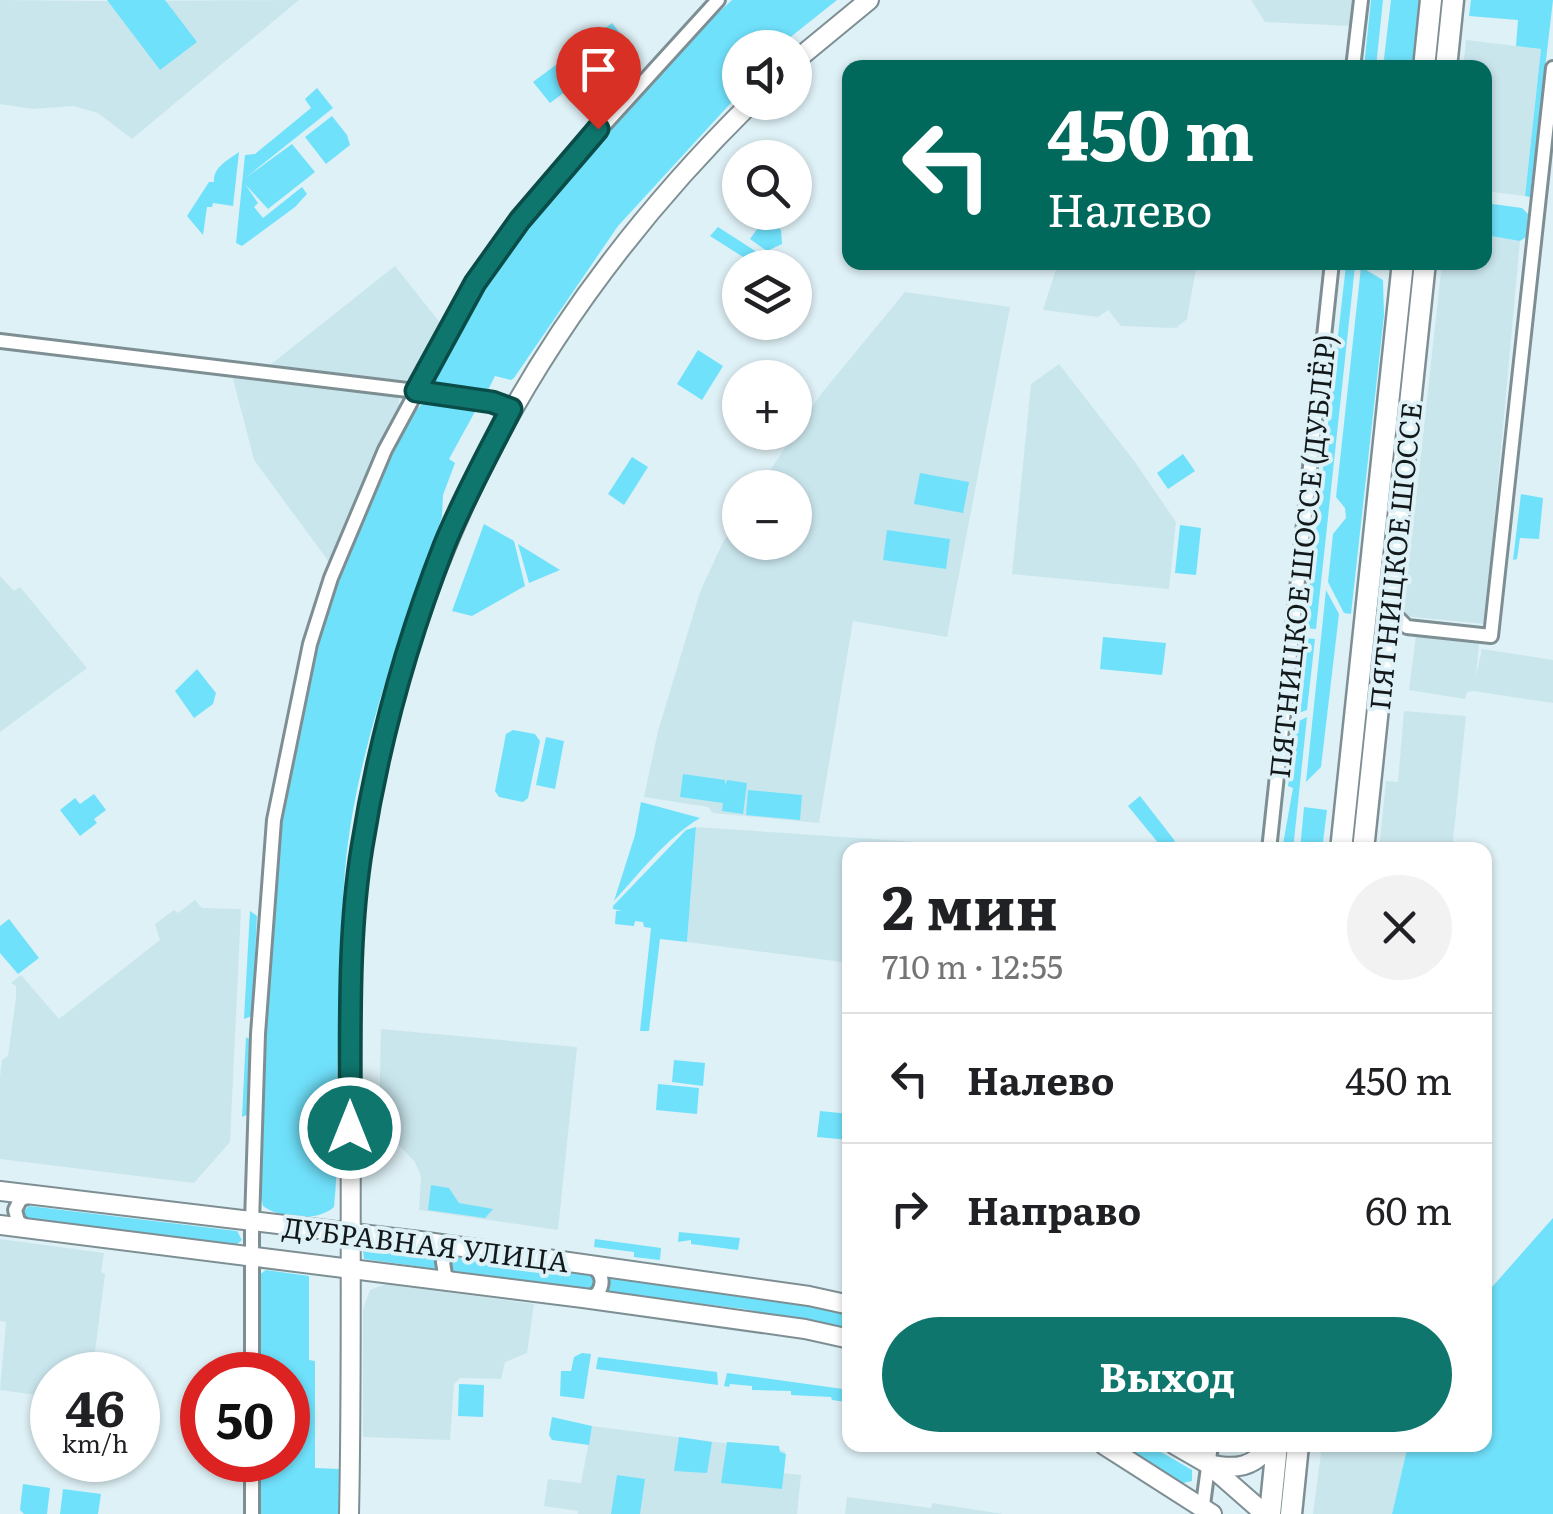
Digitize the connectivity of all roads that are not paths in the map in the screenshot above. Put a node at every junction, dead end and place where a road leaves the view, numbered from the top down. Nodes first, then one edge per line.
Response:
1 (718, 0) edge
2 (869, 0) edge
3 (1361, 0) edge
4 (1431, 0) edge
5 (1453, 0) edge
6 (812, 47) edge
7 (1355, 60) edge
8 (1425, 60) edge
9 (1447, 60) edge
10 (1553, 68) edge
11 (735, 120) edge
12 (1331, 270) edge
13 (1401, 270) edge
14 (1424, 270) edge
15 (0, 341) edge
16 (416, 391) junction
17 (511, 409) junction
18 (1388, 608) junction
19 (1407, 627) junction
20 (1384, 644) junction
21 (1270, 842) edge
22 (1341, 842) edge
23 (1364, 842) edge
24 (0, 1192) edge
25 (34, 1195) junction
26 (252, 1222) junction
27 (0, 1224) edge
28 (30, 1228) junction
29 (350, 1232) junction
30 (461, 1246) junction
31 (252, 1258) junction
32 (588, 1264) junction
33 (350, 1269) junction
34 (456, 1283) junction
35 (583, 1298) junction
36 (842, 1303) edge
37 (842, 1337) edge
38 (252, 1352) edge
39 (1115, 1452) edge
40 (1187, 1452) edge
41 (1210, 1452) edge
42 (1265, 1452) edge
43 (1272, 1452) edge
44 (1297, 1452) edge
45 (1208, 1464) junction
46 (252, 1482) edge
47 (1287, 1510) edge
48 (1206, 1511) edge
49 (252, 1514) edge
50 (349, 1514) edge
51 (1231, 1514) edge
52 (1267, 1514) edge

1 - 16 street
2 - 6 main road
3 - 7 street
4 - 8 main road
5 - 9 main road
10 - 19 street
11 - 17 main road
12 - 21 street, ПЯТНИЦКОЕ ШОССЕ (ДУБЛЁР)
13 - 22 main road, ПЯТНИЦКОЕ ШОССЕ
14 - 18 main road, ПЯТНИЦКОЕ ШОССЕ
15 - 16 street
16 - 17 street
16 - 26 street
17 - 29 main road
18 - 19 street
18 - 20 main road, ПЯТНИЦКОЕ ШОССЕ
19 - 20 street
20 - 23 main road, ПЯТНИЦКОЕ ШОССЕ
24 - 25 main road, ДУБРАВНАЯ УЛИЦА
24 - 27 street
25 - 26 main road, ДУБРАВНАЯ УЛИЦА
25 - 28 street
26 - 29 main road, ДУБРАВНАЯ УЛИЦА
26 - 31 street
27 - 28 main road, ДУБРАВНАЯ УЛИЦА
28 - 31 main road, ДУБРАВНАЯ УЛИЦА
29 - 30 main road, ДУБРАВНАЯ УЛИЦА
29 - 33 main road
30 - 32 main road, ДУБРАВНАЯ УЛИЦА
30 - 34 street
31 - 33 main road, ДУБРАВНАЯ УЛИЦА
31 - 38 street
32 - 35 street
32 - 36 main road, ДУБРАВНАЯ УЛИЦА
33 - 34 main road, ДУБРАВНАЯ УЛИЦА
33 - 50 main road
34 - 35 main road, ДУБРАВНАЯ УЛИЦА
35 - 37 main road, ДУБРАВНАЯ УЛИЦА
39 - 48 main road
40 - 45 main road
41 - 45 street
42 - 45 main road
43 - 52 main road
44 - 47 main road
45 - 48 street
45 - 52 main road
46 - 49 street
48 - 51 main road

